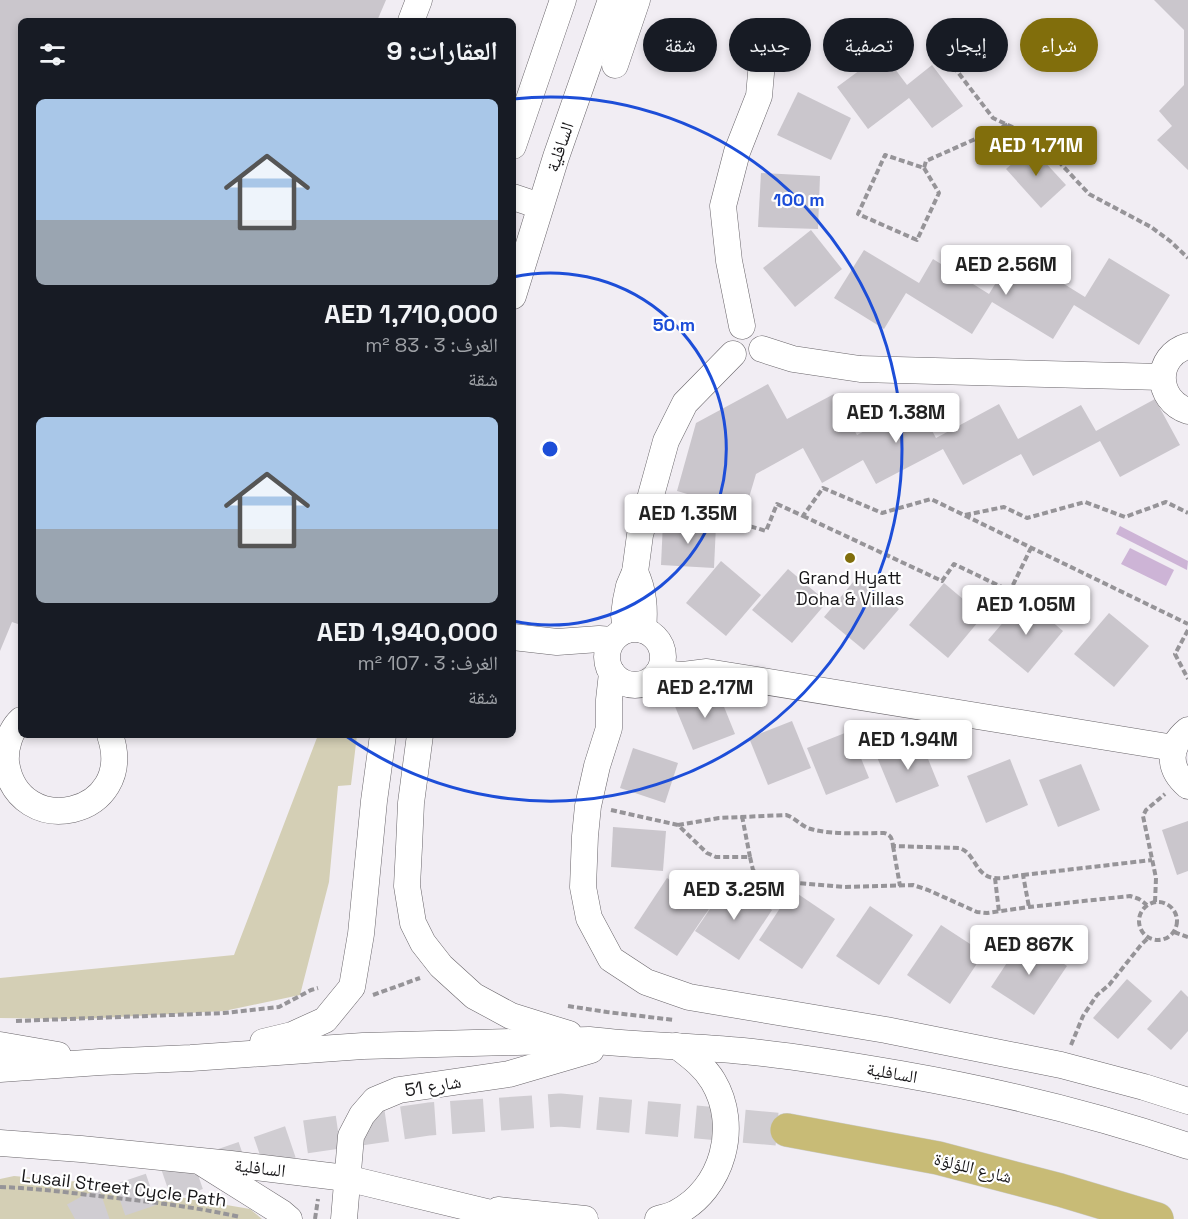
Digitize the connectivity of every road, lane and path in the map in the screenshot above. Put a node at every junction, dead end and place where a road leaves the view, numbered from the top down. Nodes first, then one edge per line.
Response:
1 (419, 0) edge
2 (563, 0) edge
3 (611, 0) edge
4 (637, 0) edge
5 (412, 18) edge
6 (615, 65) dead end
7 (761, 72) edge
8 (958, 72) edge
9 (1009, 124) junction
10 (516, 137) edge
11 (924, 168) junction
12 (516, 198) edge
13 (540, 206) junction
14 (1188, 258) edge
15 (516, 286) edge
16 (742, 326) junction
17 (1188, 346) edge
18 (762, 349) junction
19 (733, 354) junction
20 (1162, 377) junction
21 (1188, 411) edge
22 (651, 496) junction
23 (1188, 513) edge
24 (964, 515) junction
25 (803, 516) junction
26 (1031, 548) junction
27 (1188, 624) edge
28 (1188, 630) edge
29 (516, 637) edge
30 (627, 647) junction
31 (707, 672) junction
32 (658, 673) junction
33 (1188, 680) edge
34 (636, 685) junction
35 (18, 723) edge
36 (609, 728) junction
37 (111, 738) edge
38 (129, 738) edge
39 (383, 738) edge
40 (420, 738) edge
41 (1181, 739) edge
42 (3, 760) edge
43 (110, 779) junction
44 (1184, 783) edge
45 (0, 802) edge
46 (588, 806) junction
47 (40, 808) junction
48 (742, 816) junction
49 (678, 825) junction
50 (893, 846) junction
51 (750, 857) junction
52 (1152, 860) junction
53 (1023, 874) junction
54 (995, 878) junction
55 (900, 886) junction
56 (1155, 902) junction
57 (1147, 905) junction
58 (1029, 907) junction
59 (999, 912) junction
60 (1174, 932) junction
61 (1188, 937) edge
62 (1148, 938) junction
63 (589, 1041) junction
64 (614, 1043) junction
65 (0, 1045) edge
66 (677, 1046) junction
67 (191, 1058) junction
68 (100, 1062) junction
69 (1061, 1065) junction
70 (0, 1069) edge
71 (1188, 1101) edge
72 (787, 1130) tunnel mouth
73 (0, 1143) edge
74 (1188, 1146) edge
75 (198, 1161) junction
76 (346, 1178) junction
77 (0, 1186) edge
78 (471, 1208) junction
79 (244, 1219) edge
80 (290, 1219) edge
81 (344, 1219) edge
82 (516, 1219) edge
83 (585, 1219) edge
84 (658, 1219) edge
85 (1157, 1219) edge

1 - 5 street
2 - 10 street
3 - 13 street, السافلية
4 - 6 street
7 - 16 street
8 - 9 path
9 - 11 path
9 - 14 path
11 - 11 path
12 - 13 street
13 - 15 street, السافلية
16 - 18 street
16 - 19 street
17 - 20 street
18 - 19 street
18 - 20 street
19 - 22 street
20 - 21 street
22 - 25 path
22 - 30 street
23 - 24 path
24 - 25 path
24 - 26 path
25 - 26 path
26 - 27 path
28 - 33 path
29 - 30 street
30 - 31 street
30 - 32 street
30 - 34 street
30 - 36 street
31 - 32 street
31 - 41 street
32 - 34 street
34 - 36 street
35 - 42 street
36 - 46 street
37 - 43 street
38 - 43 street
39 - 67 street, السافلية
40 - 63 street, السافلية
41 - 44 street
42 - 47 street
43 - 47 street
44 - 52 path
45 - 47 street
46 - 49 path
46 - 69 street
48 - 49 path
48 - 50 path
48 - 51 path
49 - 51 path
50 - 54 path
50 - 55 path
51 - 55 path
52 - 53 path
52 - 56 path
53 - 54 path
53 - 58 path
54 - 59 path
55 - 59 path
56 - 57 path
56 - 60 path
57 - 58 path
57 - 62 path
58 - 59 path
60 - 61 path
60 - 62 path
62 - 69 path
63 - 64 street, السافلية
63 - 67 street, السافلية
64 - 66 street, السافلية
64 - 76 street, شارع 51
65 - 68 street
66 - 74 street, السافلية
66 - 84 street
67 - 68 street, السافلية
68 - 70 street, السافلية
69 - 71 street
72 - 85 main road, شارع اللؤلؤة
73 - 75 street, السافلية
75 - 76 street, السافلية
75 - 80 street
76 - 78 street, السافلية
76 - 81 street, شارع 51
77 - 79 path, Lusail Street Cycle Path
78 - 82 street, السافلية
78 - 83 street

